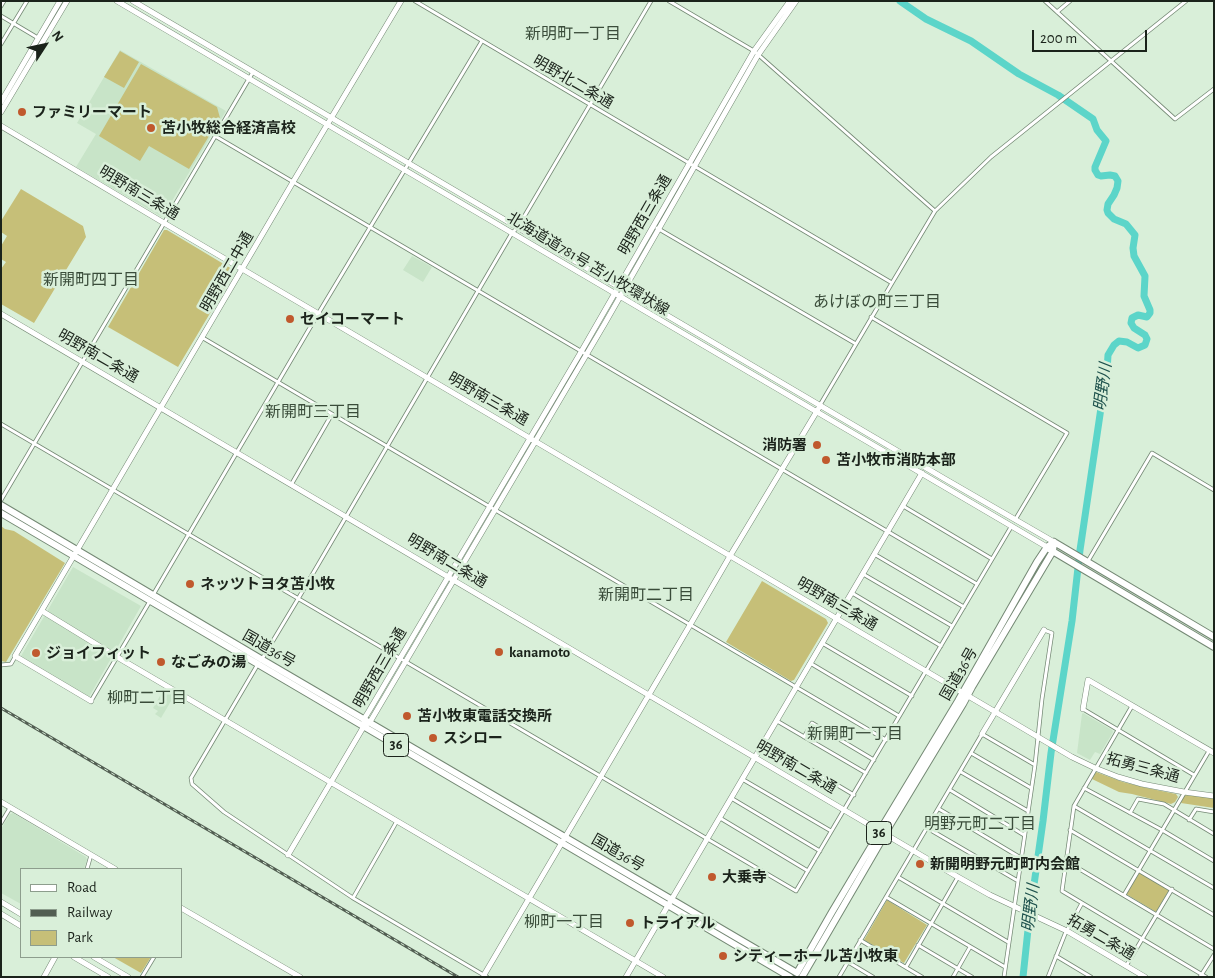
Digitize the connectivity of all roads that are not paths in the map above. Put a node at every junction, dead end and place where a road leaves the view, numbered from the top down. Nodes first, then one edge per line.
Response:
1 (4, 1) edge
2 (27, 1) edge
3 (60, 1) edge
4 (67, 1) edge
5 (117, 1) edge
6 (133, 1) edge
7 (401, 1) edge
8 (416, 1) edge
9 (651, 1) edge
10 (669, 1) edge
11 (790, 1) edge
12 (796, 1) edge
13 (1045, 1) edge
14 (1070, 1) edge
15 (1186, 1) edge
16 (1, 6) edge
17 (1057, 12) junction
18 (1, 16) edge
19 (13, 24) junction
20 (41, 40) junction
21 (482, 41) junction
22 (1, 44) edge
23 (756, 53) junction
24 (1110, 62) junction
25 (253, 72) junction
26 (249, 78) junction
27 (1214, 89) edge
28 (1, 102) edge
29 (590, 105) junction
30 (1, 112) edge
31 (332, 118) junction
32 (328, 125) junction
33 (1, 126) edge
34 (215, 136) junction
35 (408, 163) junction
36 (692, 165) junction
37 (404, 169) junction
38 (293, 182) junction
39 (935, 211) junction
40 (164, 223) junction
41 (518, 227) junction
42 (656, 227) junction
43 (369, 228) junction
44 (512, 233) junction
45 (243, 269) junction
46 (892, 282) junction
47 (621, 288) junction
48 (478, 291) junction
49 (614, 294) junction
50 (620, 297) junction
51 (1, 314) edge
52 (318, 314) junction
53 (871, 317) junction
54 (203, 338) junction
55 (856, 344) junction
56 (583, 354) junction
57 (83, 361) junction
58 (427, 378) junction
59 (278, 382) junction
60 (820, 406) junction
61 (162, 407) junction
62 (816, 412) junction
63 (332, 414) junction
64 (1, 424) edge
65 (533, 439) junction
66 (34, 443) junction
67 (387, 446) junction
68 (237, 453) junction
69 (926, 468) junction
70 (782, 469) junction
71 (922, 474) junction
72 (291, 485) junction
73 (113, 489) junction
74 (1214, 490) edge
75 (1, 500) edge
76 (1, 505) edge
77 (903, 506) junction
78 (492, 508) junction
79 (1, 513) edge
80 (346, 516) junction
81 (1016, 520) junction
82 (1011, 527) junction
83 (888, 532) junction
84 (189, 534) junction
85 (1054, 542) junction
86 (1050, 549) junction
87 (76, 554) junction
88 (874, 554) junction
89 (730, 556) junction
90 (992, 559) junction
91 (1085, 561) junction
92 (863, 574) junction
93 (451, 578) junction
94 (977, 584) junction
95 (852, 593) junction
96 (152, 598) junction
97 (298, 598) junction
98 (964, 607) junction
99 (42, 611) junction
100 (837, 618) junction
101 (690, 625) junction
102 (952, 626) junction
103 (1044, 630) joint
104 (1214, 637) edge
105 (822, 643) junction
106 (941, 646) junction
107 (1214, 647) edge
108 (15, 656) junction
109 (117, 657) junction
110 (403, 660) junction
111 (260, 661) junction
112 (810, 664) junction
113 (1, 665) edge
114 (926, 671) junction
115 (796, 688) junction
116 (965, 694) junction
117 (649, 695) junction
118 (912, 696) junction
119 (91, 701) joint
120 (1132, 705) junction
121 (1083, 709) joint
122 (995, 712) junction
123 (900, 716) junction
124 (226, 720) junction
125 (777, 721) junction
126 (366, 722) junction
127 (1117, 729) junction
128 (982, 734) junction
129 (804, 737) junction
130 (1040, 738) junction
131 (886, 740) junction
132 (765, 742) junction
133 (1211, 752) edge
134 (972, 753) junction
135 (755, 757) junction
136 (874, 760) junction
137 (1035, 765) junction
138 (1094, 768) junction
139 (961, 772) junction
140 (866, 773) junction
141 (1194, 775) junction
142 (601, 776) junction
143 (742, 779) junction
144 (331, 782) junction
145 (1032, 788) junction
146 (1084, 788) junction
147 (950, 790) junction
148 (1184, 792) junction
149 (854, 795) junction
150 (1214, 796) edge
151 (731, 798) junction
152 (1, 802) edge
153 (1074, 806) junction
154 (10, 808) junction
155 (939, 809) junction
156 (845, 810) junction
157 (1173, 810) junction
158 (1028, 811) junction
159 (1214, 812) edge
160 (1130, 813) junction
161 (719, 818) junction
162 (1189, 820) junction
163 (397, 821) junction
164 (1, 823) edge
165 (927, 828) junction
166 (1070, 830) junction
167 (1162, 830) junction
168 (831, 831) junction
169 (882, 832) junction
170 (1214, 834) edge
171 (1024, 835) junction
172 (707, 838) junction
173 (564, 839) junction
174 (1150, 850) junction
175 (820, 851) junction
176 (914, 851) junction
177 (91, 855) junction
178 (288, 855) junction
179 (1021, 858) junction
180 (1066, 861) junction
181 (1214, 861) edge
182 (87, 868) edge
183 (113, 868) edge
184 (1139, 870) junction
185 (808, 871) junction
186 (898, 877) junction
187 (958, 877) junction
188 (1018, 881) junction
189 (1214, 888) edge
190 (1172, 890) junction
191 (1124, 895) junction
192 (886, 897) junction
193 (353, 898) junction
194 (529, 898) junction
195 (1, 902) edge
196 (670, 902) junction
197 (1082, 903) junction
198 (942, 904) junction
199 (1016, 907) junction
200 (182, 909) edge
201 (20, 913) edge
202 (1, 914) edge
203 (1157, 914) junction
204 (1214, 915) edge
205 (931, 924) junction
206 (20, 925) edge
207 (1066, 931) junction
208 (1142, 939) junction
209 (860, 940) junction
210 (1008, 942) junction
211 (918, 945) junction
212 (970, 947) junction
213 (1214, 949) edge
214 (1214, 954) edge
215 (1056, 956) junction
216 (55, 958) edge
217 (76, 958) edge
218 (96, 958) edge
219 (153, 958) edge
220 (635, 960) junction
221 (848, 962) junction
222 (1126, 966) junction
223 (906, 967) junction
224 (1005, 967) junction
225 (958, 968) junction
226 (485, 976) edge
227 (798, 976) edge
228 (1201, 976) edge
229 (44, 977) edge
230 (108, 977) edge
231 (128, 977) edge
232 (142, 977) edge
233 (300, 977) edge
234 (626, 977) edge
235 (663, 977) edge
236 (839, 977) edge
237 (873, 977) edge
238 (922, 977) edge
239 (953, 977) edge
240 (972, 977) edge
241 (1004, 977) edge
242 (1048, 977) edge
243 (1091, 977) edge
244 (1145, 977) edge
245 (1206, 977) edge

1 - 16 street
2 - 19 street
3 - 20 street
4 - 20 street
5 - 26 street, 北海道道781号 苫小牧環状線
6 - 25 street, 北海道道781号 苫小牧環状線
7 - 31 street, 明野西二中通
8 - 21 street, 明野北二条通
9 - 29 street
10 - 23 street
11 - 23 street, 明野西三条通
12 - 23 street, 明野西三条通
13 - 17 street
14 - 17 street
15 - 24 street
17 - 24 street
18 - 19 street
19 - 20 street
19 - 22 street
20 - 28 street
20 - 30 street
21 - 29 street, 明野北二条通
21 - 35 street
23 - 36 street, 明野西三条通
23 - 39 street
24 - 27 street
24 - 39 street
25 - 26 street
25 - 31 street, 北海道道781号 苫小牧環状線
26 - 32 street, 北海道道781号 苫小牧環状線
26 - 34 street
29 - 36 street, 明野北二条通
29 - 41 street
31 - 32 street, 明野西二中通
31 - 35 street, 北海道道781号 苫小牧環状線
32 - 37 street, 北海道道781号 苫小牧環状線
32 - 38 street, 明野西二中通
33 - 40 street, 明野南三条通
34 - 38 street
34 - 40 street
35 - 37 street
35 - 41 street, 北海道道781号 苫小牧環状線
36 - 42 street, 明野西三条通
36 - 46 street, 明野北二条通
37 - 43 street
37 - 44 street, 北海道道781号 苫小牧環状線
38 - 43 street
38 - 45 street, 明野西二中通
39 - 46 street
40 - 45 street, 明野南三条通
40 - 57 street
41 - 44 street
41 - 47 street, 北海道道781号 苫小牧環状線
42 - 47 street, 明野西三条通
42 - 55 street
43 - 48 street
43 - 52 street
44 - 48 street
44 - 49 street, 北海道道781号 苫小牧環状線
45 - 52 street, 明野南三条通
45 - 54 street, 明野西二中通
46 - 53 street
47 - 49 street, 明野西三条通
47 - 50 street, 明野西三条通
47 - 60 street, 北海道道781号 苫小牧環状線
48 - 56 street
48 - 58 street
49 - 50 street, 北海道道781号 苫小牧環状線
49 - 56 street, 明野西三条通
50 - 56 street, 明野西三条通
50 - 62 street, 北海道道781号 苫小牧環状線
51 - 57 street, 明野南二条通
52 - 58 street, 明野南三条通
52 - 59 street
53 - 55 street
53 - 81 street
54 - 59 street
54 - 61 street, 明野西二中通
55 - 60 street
56 - 65 street, 明野西三条通
56 - 70 street
57 - 61 street, 明野南二条通
57 - 66 street
58 - 65 street, 明野南三条通
58 - 67 street
59 - 63 street
59 - 68 street
60 - 62 street
60 - 69 street, 北海道道781号 苫小牧環状線
61 - 68 street, 明野南二条通
61 - 73 street, 明野西二中通
62 - 70 street
62 - 71 street, 北海道道781号 苫小牧環状線
63 - 67 street
63 - 72 street
64 - 66 street
65 - 78 street, 明野西三条通
65 - 89 street, 明野南三条通
66 - 73 street
66 - 75 street
67 - 78 street
67 - 80 street
68 - 72 street, 明野南二条通
68 - 84 street
69 - 71 street
69 - 81 street, 北海道道781号 苫小牧環状線
70 - 83 street
70 - 89 street
71 - 77 street
71 - 82 street, 北海道道781号 苫小牧環状線
72 - 80 street, 明野南二条通
73 - 84 street
73 - 87 street, 明野西二中通
74 - 91 street
76 - 87 highway, 国道36号 / 36
77 - 83 street
77 - 90 street
78 - 93 street, 明野西三条通
78 - 101 street
79 - 87 highway, 国道36号 / 36
80 - 93 street, 明野南二条通
80 - 97 street
81 - 85 street, 北海道道781号 苫小牧環状線
82 - 86 street, 北海道道781号 苫小牧環状線
82 - 90 street
83 - 88 street
83 - 94 street
84 - 96 street
84 - 97 street
85 - 86 highway, 36
85 - 91 highway
86 - 107 highway
86 - 116 highway, 国道36号 / 36
87 - 96 highway, 国道36号 / 36
87 - 99 street, 明野西二中通
88 - 92 street
88 - 98 street
89 - 100 street, 明野南三条通
89 - 101 street
90 - 94 street
91 - 104 highway
92 - 95 street
92 - 102 street
93 - 110 street, 明野西三条通
93 - 117 street, 明野南二条通
94 - 98 street
95 - 100 street
95 - 106 street
96 - 109 street
96 - 111 highway, 国道36号 / 36
97 - 110 street
97 - 111 street
98 - 102 street
99 - 108 street, 明野西二中通
99 - 109 street
100 - 105 street
100 - 114 street, 明野南三条通
101 - 115 street
101 - 117 street
102 - 106 street
103 - 122 street
103 - 130 street
105 - 112 street
105 - 118 street
106 - 114 street
108 - 113 street
108 - 119 street
109 - 119 street
109 - 124 street
110 - 126 street, 明野西三条通
110 - 142 street
111 - 124 street
111 - 126 highway, 国道36号 / 36
112 - 115 street
112 - 123 street
114 - 116 street, 明野南三条通
114 - 118 street
115 - 125 street
115 - 131 street
116 - 122 street
116 - 169 highway, 国道36号 / 36
117 - 135 street, 明野南二条通
117 - 142 street
118 - 123 street
120 - 121 street
120 - 127 street
120 - 133 street
121 - 127 street
122 - 128 street
122 - 130 street
123 - 131 street
124 - 144 street
124 - 178 street
125 - 129 street
125 - 132 street
126 - 144 street, 明野西三条通
126 - 173 highway, 国道36号 / 36
127 - 138 street
127 - 141 street
128 - 134 street
128 - 137 street
129 - 136 street
129 - 140 street
130 - 137 street
130 - 138 street, 拓勇三条通
131 - 136 street
132 - 135 street
132 - 149 street
133 - 141 street
134 - 139 street
134 - 145 street
135 - 143 street
135 - 156 street, 明野南二条通
136 - 140 street
137 - 145 street
138 - 146 street
138 - 148 street, 拓勇三条通
139 - 147 street
139 - 158 street
140 - 149 street
141 - 148 street
142 - 172 street
142 - 173 street
143 - 151 street
143 - 168 street
144 - 163 street
144 - 178 street, 明野西三条通
145 - 158 street
146 - 153 street
146 - 160 street
147 - 155 street
147 - 171 street
148 - 150 street, 拓勇三条通
148 - 157 street
149 - 156 street
151 - 161 street
151 - 175 street
152 - 154 street
153 - 166 street
153 - 174 street
154 - 164 street
154 - 177 street
155 - 165 street
155 - 179 street
156 - 168 street
156 - 169 street, 明野南二条通
157 - 160 street
157 - 162 street
157 - 167 street
158 - 171 street
159 - 162 street
160 - 167 street
161 - 172 street
161 - 185 street
162 - 170 street
163 - 193 street
163 - 194 street
165 - 176 street
165 - 188 street
166 - 180 street
166 - 184 street
167 - 174 street
167 - 181 street
168 - 175 street
169 - 176 street
169 - 227 highway, 国道36号 / 36
171 - 179 street
172 - 185 street
172 - 196 street
173 - 194 street
173 - 196 highway, 国道36号 / 36
174 - 184 street
174 - 189 street
175 - 185 street
176 - 186 street
176 - 187 street
177 - 182 street
177 - 183 street
178 - 193 street
179 - 188 street
180 - 191 street
180 - 197 street
184 - 190 street
184 - 191 street
186 - 192 street
186 - 198 street
187 - 198 street
187 - 199 street
188 - 199 street
190 - 203 street
190 - 204 street
191 - 203 street
192 - 205 street
192 - 209 street
193 - 226 street
194 - 220 street
194 - 226 street
195 - 201 street
196 - 220 street
196 - 227 highway, 国道36号 / 36
197 - 207 street
197 - 208 street
198 - 205 street
198 - 210 street
199 - 207 street, 拓勇二条通
199 - 210 street
200 - 233 street
202 - 206 street
203 - 208 street
203 - 213 street
205 - 211 street
205 - 212 street
207 - 215 street
207 - 222 street, 拓勇二条通
208 - 222 street
208 - 228 street
209 - 221 street
209 - 223 street
210 - 224 street
211 - 223 street
211 - 225 street
212 - 224 street
212 - 225 street
214 - 228 street
215 - 242 street
215 - 243 street
216 - 229 street
217 - 230 street
218 - 231 street
219 - 232 street
220 - 234 street
220 - 235 street
221 - 236 street
221 - 237 street
222 - 244 street, 拓勇二条通
223 - 238 street
224 - 241 street
225 - 239 street
225 - 240 street
228 - 245 street

